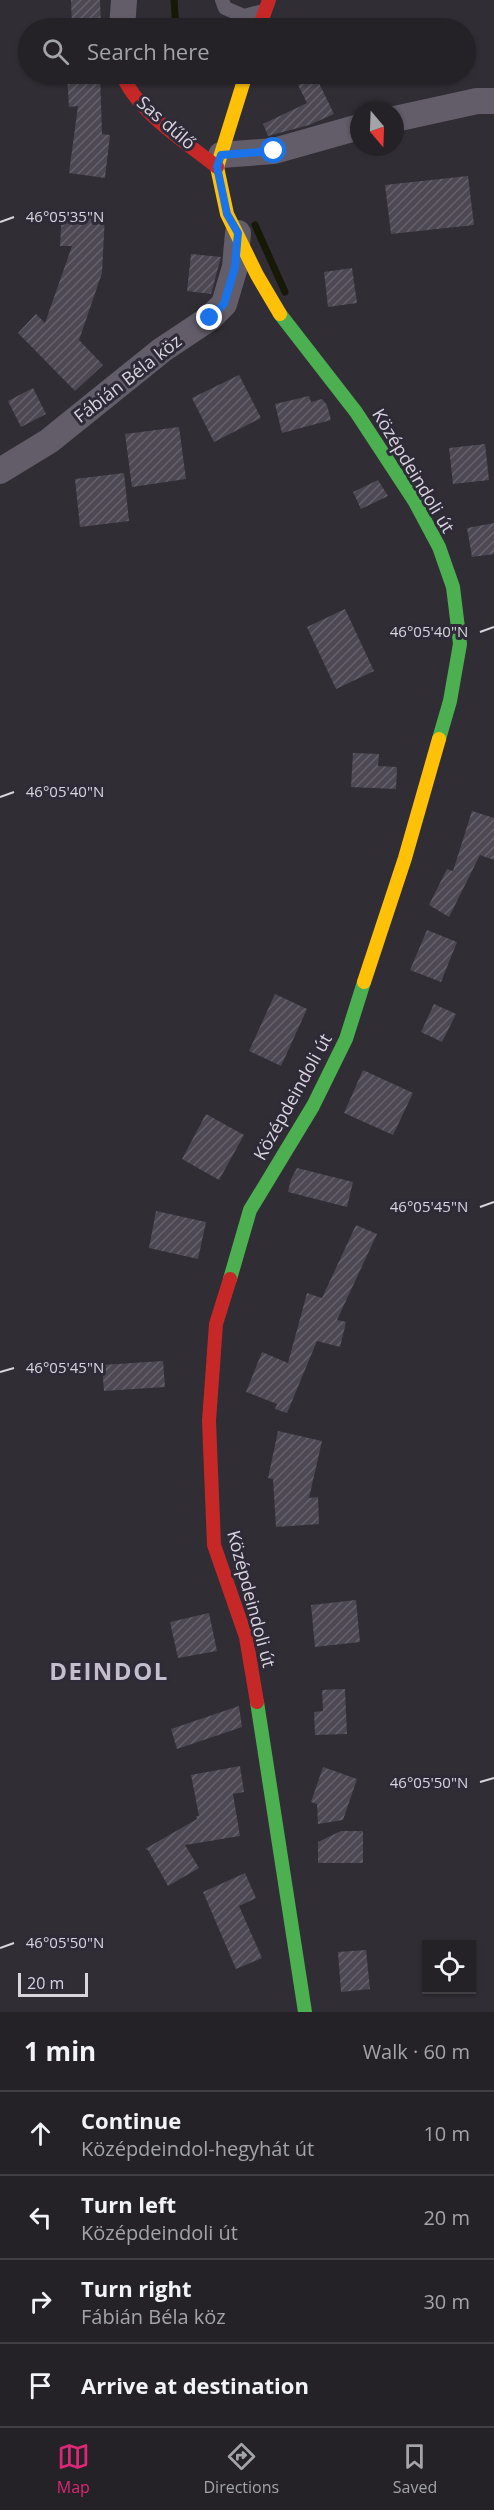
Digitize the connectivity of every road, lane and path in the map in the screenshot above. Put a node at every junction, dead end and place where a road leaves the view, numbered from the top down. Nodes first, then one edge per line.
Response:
1 (124, 0) edge
2 (222, 0) edge
3 (267, 5) edge
4 (123, 18) edge
5 (125, 84) edge
6 (243, 84) edge
7 (494, 101) edge
8 (404, 117) edge
9 (350, 130) edge
10 (219, 161) junction
11 (238, 233) junction
12 (0, 471) edge
13 (305, 2012) edge

1 - 4 street
2 - 3 lane
5 - 10 street, Sas dűlő
6 - 10 street
7 - 8 street
9 - 10 street
10 - 11 street, Középdeindoli út
11 - 12 street, Fábián Béla köz
11 - 13 street, Középdeindoli út

